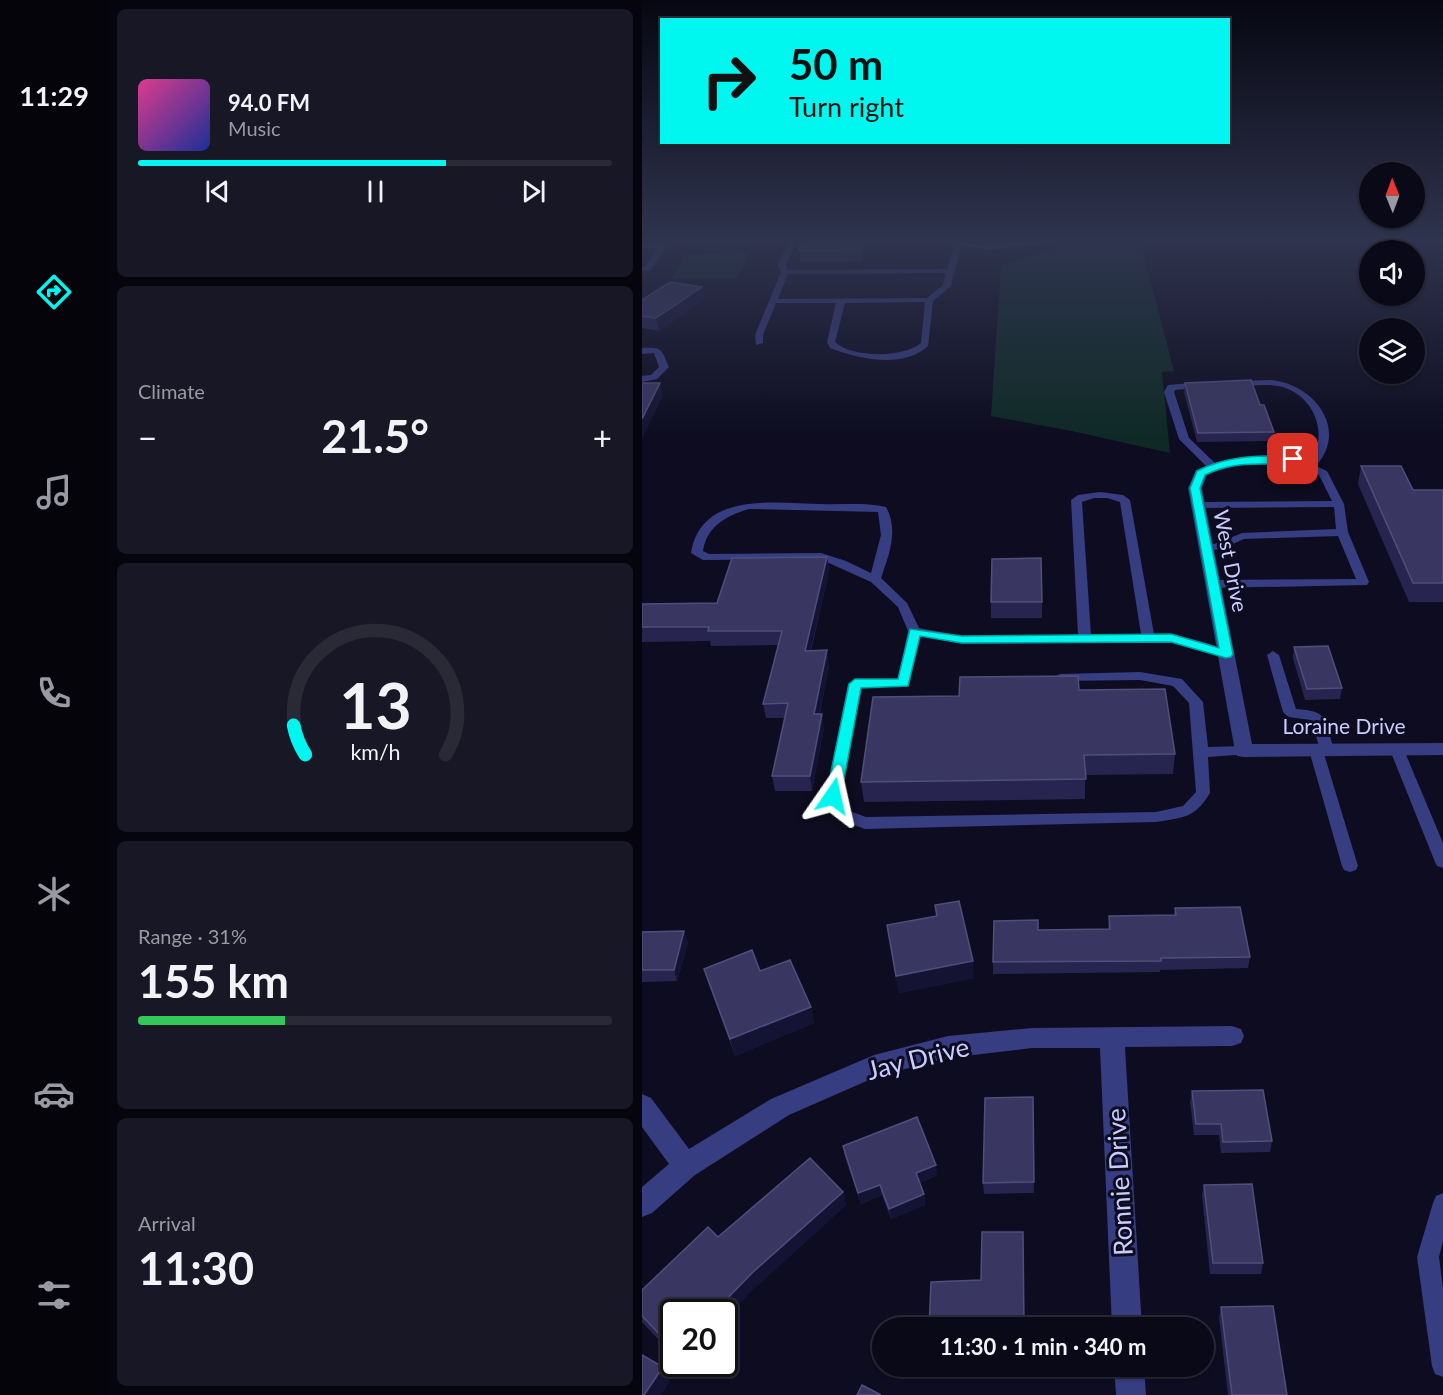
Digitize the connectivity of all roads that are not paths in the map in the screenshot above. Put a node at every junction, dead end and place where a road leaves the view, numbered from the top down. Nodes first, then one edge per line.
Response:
1 (772, 306) edge
2 (840, 306) edge
3 (928, 306) edge
4 (759, 343) dead end
5 (642, 351) edge
6 (642, 379) edge
7 (1212, 384) edge
8 (1222, 384) edge
9 (1293, 459) joint
10 (1309, 466) junction
11 (1213, 467) junction
12 (1339, 504) junction
13 (1198, 505) junction
14 (1342, 532) junction
15 (1206, 548) junction
16 (875, 579) junction
17 (1213, 584) junction
18 (914, 631) junction
19 (1148, 638) junction
20 (1085, 639) junction
21 (1226, 654) junction
22 (1274, 655) dead end
23 (1046, 678) edge
24 (1443, 749) edge
25 (1321, 750) junction
26 (1397, 750) junction
27 (1244, 751) junction
28 (1201, 752) junction
29 (1443, 862) edge
30 (1350, 866) dead end
31 (1113, 1036) junction
32 (1232, 1036) dead end
33 (642, 1106) edge
34 (686, 1166) junction
35 (1443, 1203) edge
36 (642, 1204) edge
37 (1126, 1317) edge
38 (1443, 1366) edge
39 (1130, 1377) edge
40 (1131, 1395) edge

1 - 4 lane
2 - 3 lane
5 - 6 lane
7 - 11 lane
8 - 10 lane
9 - 10 lane
9 - 11 street
10 - 12 lane
11 - 13 street, West Drive
12 - 13 lane
12 - 14 lane
13 - 15 street, West Drive
14 - 15 lane
14 - 17 lane
15 - 17 street, West Drive
16 - 16 lane
16 - 18 lane
17 - 21 street, West Drive
18 - 20 lane
18 - 28 lane
19 - 20 lane
19 - 20 lane
19 - 21 lane
21 - 27 street, West Drive
22 - 25 lane
23 - 28 lane
24 - 26 street, Loraine Drive
25 - 26 street, Loraine Drive
25 - 27 street, Loraine Drive
25 - 30 lane
26 - 29 lane
27 - 28 lane
31 - 32 street, Jay Drive
31 - 34 street, Jay Drive
31 - 37 street, Ronnie Drive
33 - 34 street
34 - 36 street, Jay Drive
35 - 38 lane
39 - 40 street

